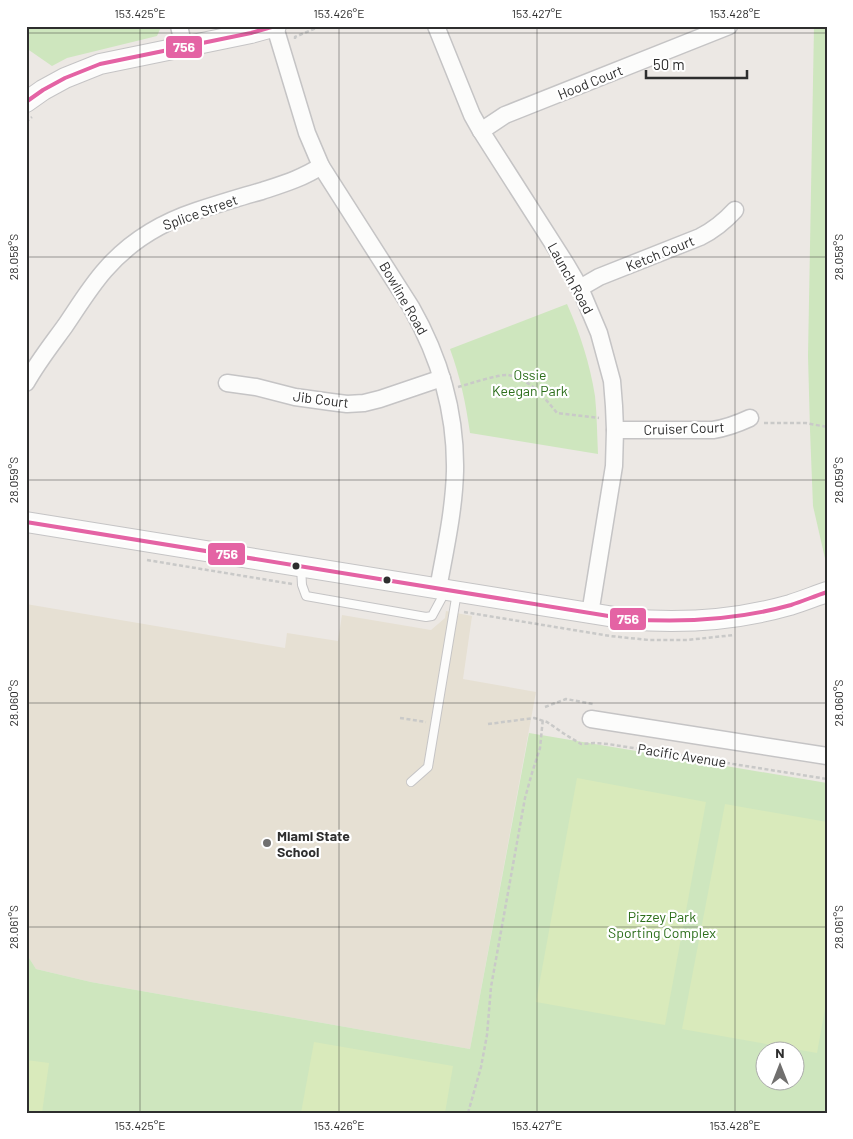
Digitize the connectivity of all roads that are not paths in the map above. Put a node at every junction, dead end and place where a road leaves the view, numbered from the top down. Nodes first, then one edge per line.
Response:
1 (179, 26) edge
2 (275, 26) edge
3 (436, 26) edge
4 (729, 26) edge
5 (184, 47) junction
6 (31, 108) edge
7 (481, 131) junction
8 (322, 166) junction
9 (735, 210) dead end
10 (580, 288) junction
11 (442, 378) junction
12 (26, 383) edge
13 (227, 383) dead end
14 (750, 418) road end
15 (615, 425) junction
16 (26, 522) edge
17 (302, 567) junction
18 (447, 590) junction
19 (827, 592) edge
20 (590, 614) junction
21 (591, 719) dead end
22 (827, 756) edge
23 (411, 782) dead end

1 - 5 street
2 - 5 street
2 - 8 street, Bowline Road
3 - 7 street, Launch Road
4 - 7 street, Hood Court
5 - 6 street
7 - 10 street, Launch Road
8 - 11 street, Bowline Road
8 - 12 street, Splice Street
9 - 10 street, Ketch Court
10 - 15 street, Launch Road
11 - 13 street, Jib Court
11 - 18 street, Bowline Road
14 - 15 street, Cruiser Court
15 - 20 street, Launch Road
16 - 17 street
17 - 18 street
17 - 18 lane
18 - 20 street
18 - 23 lane
19 - 20 street
21 - 22 street, Pacific Avenue

